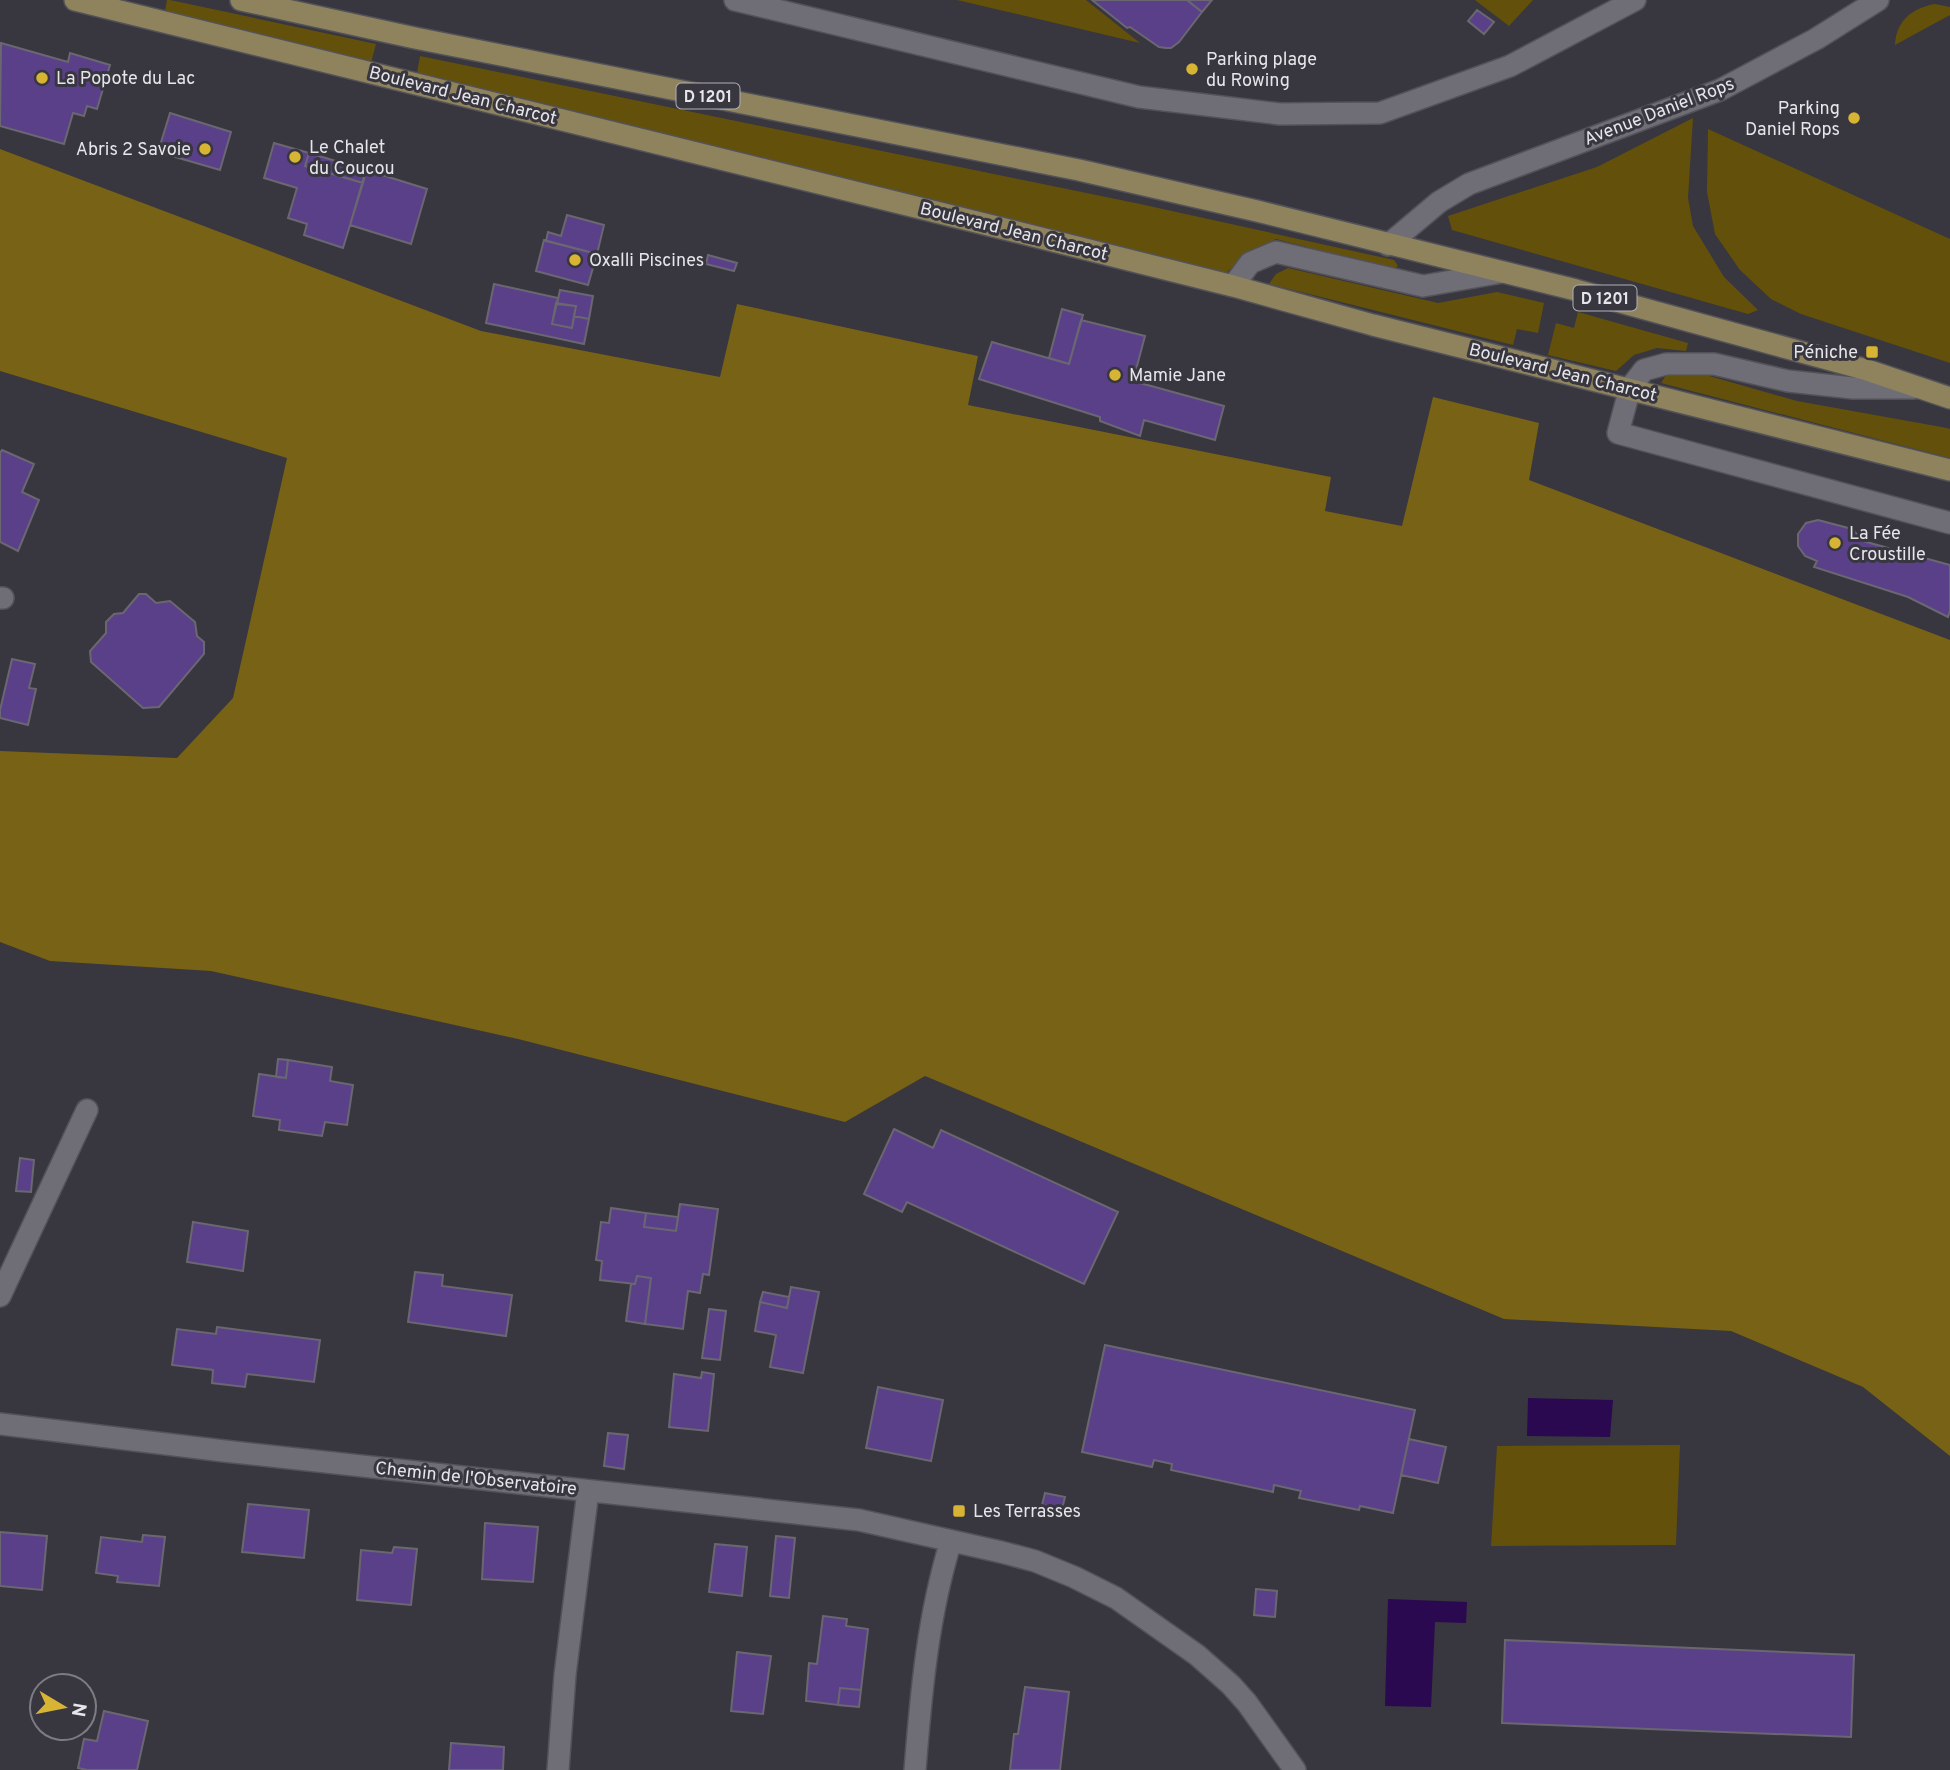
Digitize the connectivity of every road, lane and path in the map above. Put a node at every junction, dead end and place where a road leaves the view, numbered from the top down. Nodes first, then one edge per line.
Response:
1 (75, 0) edge
2 (241, 0) edge
3 (735, 0) edge
4 (1635, 0) edge
5 (1878, 0) edge
6 (1388, 245) junction
7 (1503, 272) junction
8 (1233, 286) junction
9 (1630, 388) junction
10 (1919, 388) junction
11 (1950, 398) edge
12 (1950, 470) edge
13 (1950, 523) edge
14 (87, 1110) dead end
15 (0, 1296) edge
16 (0, 1424) edge
17 (588, 1490) junction
18 (951, 1541) junction
19 (558, 1770) edge
20 (915, 1770) edge
21 (1295, 1770) edge

1 - 8 main road, Boulevard Jean Charcot
2 - 6 main road, D 1201
3 - 4 street
5 - 6 street, Avenue Daniel Rops
6 - 7 main road, D 1201
7 - 8 street
7 - 10 main road, D 1201
8 - 9 main road, Boulevard Jean Charcot
9 - 10 street
9 - 12 main road, Boulevard Jean Charcot
9 - 13 street
10 - 11 main road, D 1201
14 - 15 street
16 - 17 street, Chemin de l'Observatoire
17 - 18 street, Chemin de l'Observatoire
17 - 19 street
18 - 20 street
18 - 21 street, Chemin de l'Observatoire

